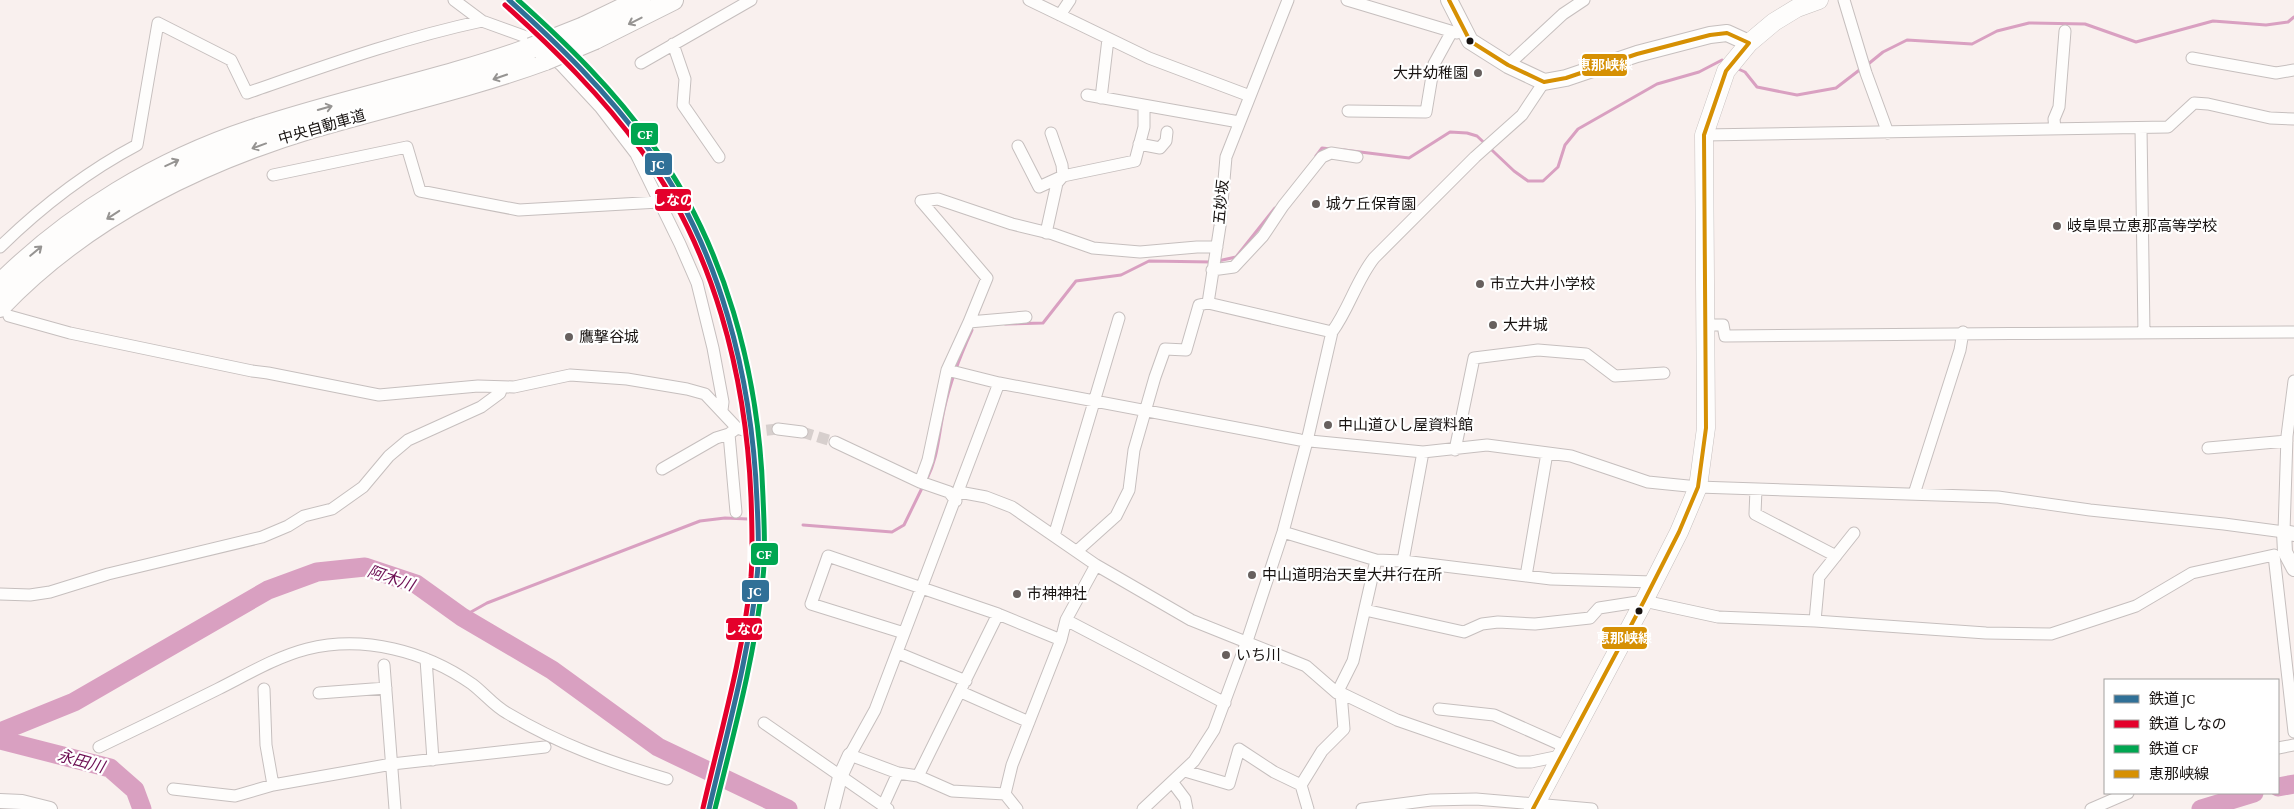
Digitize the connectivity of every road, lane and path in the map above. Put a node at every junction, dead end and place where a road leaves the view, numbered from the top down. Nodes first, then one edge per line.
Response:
1 (454, 0) edge
2 (640, 0) edge
3 (673, 0) edge
4 (751, 0) edge
5 (1029, 0) edge
6 (1070, 0) edge
7 (1288, 0) edge
8 (1347, 0) edge
9 (1449, 0) edge
10 (1584, 0) edge
11 (1819, 0) edge
12 (1844, 0) edge
13 (1060, 15) junction
14 (482, 21) junction
15 (2065, 31) dead end
16 (590, 33) junction
17 (1459, 33) junction
18 (1108, 39) junction
19 (1749, 43) junction
20 (674, 44) junction
21 (538, 54) junction
22 (2192, 58) dead end
23 (641, 63) dead end
24 (1508, 65) junction
25 (2294, 70) edge
26 (1544, 82) junction
27 (1087, 95) dead end
28 (1250, 96) junction
29 (1100, 98) junction
30 (1144, 105) junction
31 (1348, 111) dead end
32 (2294, 119) edge
33 (1239, 122) junction
34 (2142, 128) junction
35 (2055, 129) junction
36 (1167, 132) dead end
37 (1051, 133) dead end
38 (1888, 133) junction
39 (1704, 135) junction
40 (1139, 144) junction
41 (1018, 146) dead end
42 (719, 157) dead end
43 (1357, 157) dead end
44 (273, 176) dead end
45 (1063, 176) junction
46 (659, 202) junction
47 (1046, 232) junction
48 (0, 247) edge
49 (1216, 247) junction
50 (1212, 270) junction
51 (0, 284) edge
52 (1208, 303) junction
53 (4, 311) edge
54 (1026, 317) dead end
55 (1119, 318) dead end
56 (969, 322) junction
57 (1713, 325) dead end
58 (1332, 332) junction
59 (1963, 332) junction
60 (2294, 332) edge
61 (2144, 333) junction
62 (947, 370) junction
63 (1664, 373) dead end
64 (2294, 381) edge
65 (999, 383) junction
66 (502, 387) junction
67 (1093, 402) junction
68 (722, 410) junction
69 (1146, 411) junction
70 (778, 429) tunnel mouth
71 (733, 431) junction
72 (750, 432) tunnel mouth
73 (802, 432) tunnel mouth
74 (1307, 441) junction
75 (2287, 441) junction
76 (835, 442) tunnel mouth
77 (2208, 448) dead end
78 (1455, 450) junction
79 (1423, 452) junction
80 (1547, 453) junction
81 (662, 469) dead end
82 (924, 484) junction
83 (1698, 487) junction
84 (1756, 488) junction
85 (1914, 494) junction
86 (957, 497) junction
87 (736, 512) dead end
88 (1283, 532) junction
89 (2289, 533) edge
90 (1854, 534) dead end
91 (1054, 536) junction
92 (1077, 551) junction
93 (1836, 556) junction
94 (1376, 560) junction
95 (1403, 561) junction
96 (1096, 565) junction
97 (2294, 568) edge
98 (1526, 576) junction
99 (1653, 582) junction
100 (923, 588) junction
101 (0, 594) edge
102 (1644, 601) junction
103 (1366, 610) junction
104 (998, 614) junction
105 (1066, 620) junction
106 (1815, 621) junction
107 (904, 633) junction
108 (1061, 640) junction
109 (1247, 641) junction
110 (898, 653) junction
111 (426, 659) junction
112 (384, 665) dead end
113 (966, 680) junction
114 (264, 688) dead end
115 (386, 688) junction
116 (961, 692) junction
117 (319, 693) dead end
118 (1339, 693) junction
119 (1224, 703) junction
120 (1439, 709) dead end
121 (1029, 722) junction
122 (764, 723) dead end
123 (2294, 732) edge
124 (2294, 745) edge
125 (99, 747) dead end
126 (545, 747) dead end
127 (2279, 748) edge
128 (1563, 751) junction
129 (850, 755) junction
130 (433, 760) junction
131 (392, 764) junction
132 (1184, 771) junction
133 (898, 773) junction
134 (918, 776) junction
135 (840, 778) junction
136 (667, 779) dead end
137 (1173, 783) junction
138 (274, 785) junction
139 (1301, 785) junction
140 (173, 789) dead end
141 (1005, 794) junction
142 (2126, 794) edge
143 (0, 802) edge
144 (1534, 806) edge
145 (886, 807) edge
146 (50, 809) edge
147 (395, 809) edge
148 (832, 809) edge
149 (1017, 809) edge
150 (1143, 809) edge
151 (1187, 809) edge
152 (1308, 809) edge
153 (1362, 809) edge
154 (1592, 809) edge
155 (2091, 809) edge

1 - 14 street
2 - 16 highway, 中央自動車道
3 -> 16 highway, 中央自動車道
4 - 20 street
5 - 13 street
6 - 13 street
7 - 28 street, 五妙坂
8 - 17 street
9 - 17 main road
10 - 24 street
11 - 19 main road
12 - 38 street
13 - 18 street
14 - 46 street
14 - 48 street
15 - 35 street
16 - 21 highway, 中央自動車道, bridge
17 - 24 main road
17 - 31 street
18 - 28 street
18 - 29 street
19 - 26 main road
19 - 39 main road
20 - 23 street
20 - 42 street
51 -> 21 highway, 中央自動車道
21 -> 53 highway, 中央自動車道
22 - 25 street
24 - 26 main road
26 - 58 street
27 - 29 street
28 - 33 street, 五妙坂
29 - 30 street
30 - 33 street
30 - 40 street
32 - 34 street
33 - 49 street, 五妙坂
34 - 35 street
34 - 61 street
35 - 38 street
36 - 40 street
37 - 45 street
38 - 39 street
39 - 83 main road
40 - 45 street
41 - 45 street
43 - 50 street
44 - 46 street
45 - 47 street
46 - 68 street
47 - 49 street
47 - 56 street
49 - 50 street, 五妙坂
50 - 52 street, 五妙坂
52 - 58 street
52 - 69 street
53 - 66 street
54 - 56 street
55 - 67 street
56 - 62 street
57 - 59 street
58 - 74 street
59 - 61 street
59 - 85 street
60 - 61 street
62 - 65 street
62 - 82 street
63 - 78 street
64 - 75 street
65 - 67 street
65 - 86 street
66 - 68 street
66 - 101 street
67 - 69 street
67 - 91 street
68 - 71 street
69 - 74 street
69 - 92 street
70 - 73 street
71 - 72 street
71 - 81 street
71 - 87 street
74 - 79 street
74 - 88 street
75 - 77 street
75 - 89 street
76 - 82 street
78 - 79 street
78 - 80 street
79 - 95 street
80 - 83 street
80 - 98 street
82 - 86 street
83 - 84 street
83 - 99 main road
84 - 85 street
84 - 93 street
85 - 89 street
86 - 91 street
86 - 100 street
88 - 94 street
88 - 109 street
89 - 97 street
90 - 93 street
91 - 92 street
92 - 96 street
93 - 106 street
94 - 95 street
94 - 103 street
95 - 98 street
96 - 105 street
96 - 109 street
98 - 99 street
99 - 102 main road
100 - 104 street
100 - 107 street
100 - 107 street
102 - 103 street
102 - 106 street
102 - 128 main road
103 - 118 street
104 - 108 street
104 - 113 street
105 - 108 street
105 - 119 street
106 - 123 street
107 - 110 street
108 - 121 street
109 - 118 street
109 - 119 street
110 - 113 street
110 - 129 street
111 - 125 street
111 - 130 street
111 - 136 street
112 - 115 street
113 - 116 street
114 - 138 street
115 - 117 street
115 - 131 street
116 - 121 street
116 - 134 street
118 - 128 street
118 - 139 street
119 - 132 street
120 - 128 street
121 - 141 street
122 - 135 street
124 - 127 street
126 - 130 street
128 - 144 main road
129 - 133 street
129 - 135 street
130 - 131 street
131 - 138 street
131 - 147 street
132 - 137 street
132 - 139 street
133 - 134 street
133 - 145 street
134 - 141 street
135 - 145 street
135 - 148 street
137 - 150 street
137 - 151 street
138 - 140 street
139 - 152 street
141 - 149 street
142 - 155 street
143 - 146 street
144 - 153 street
144 - 154 street

